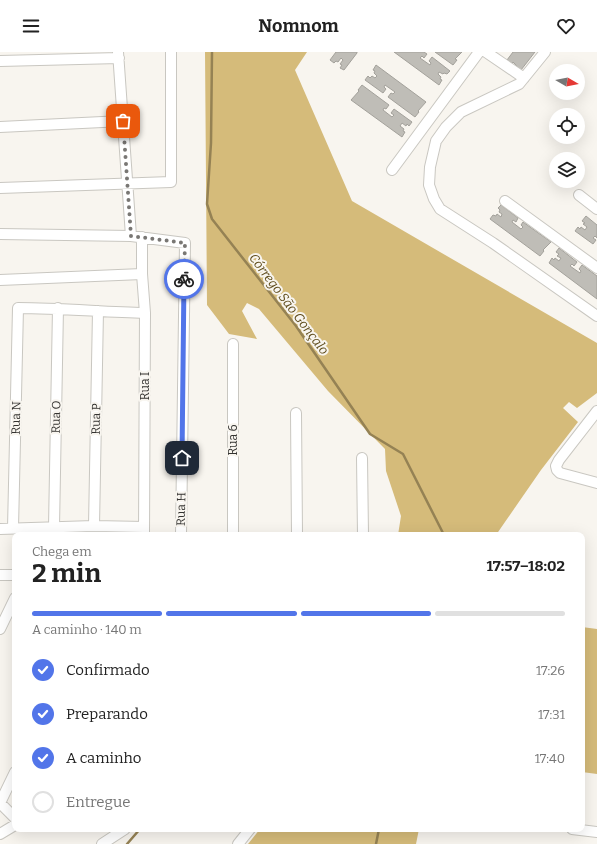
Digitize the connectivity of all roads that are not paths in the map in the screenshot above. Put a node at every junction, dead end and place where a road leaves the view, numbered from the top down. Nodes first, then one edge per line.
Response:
1 (171, 52) edge
2 (479, 52) edge
3 (486, 52) edge
4 (545, 52) edge
5 (118, 55) edge
6 (0, 61) edge
7 (524, 78) junction
8 (123, 121) junction
9 (0, 128) edge
10 (392, 170) dead end
11 (127, 184) junction
12 (0, 188) edge
13 (579, 195) dead end
14 (505, 201) dead end
15 (597, 209) edge
16 (0, 234) edge
17 (131, 236) junction
18 (142, 237) junction
19 (597, 268) edge
20 (142, 274) junction
21 (0, 280) edge
22 (58, 308) junction
23 (98, 311) junction
24 (145, 313) junction
25 (597, 316) edge
26 (233, 344) dead end
27 (597, 411) edge
28 (296, 413) dead end
29 (362, 458) dead end
30 (597, 483) edge
31 (94, 526) junction
32 (54, 527) junction
33 (13, 528) junction
34 (0, 529) edge
35 (144, 531) edge
36 (181, 532) edge
37 (233, 532) edge
38 (297, 532) edge
39 (363, 532) edge
40 (0, 575) edge
41 (12, 575) edge
42 (12, 604) edge
43 (0, 629) edge
44 (12, 778) edge
45 (0, 803) edge
46 (12, 815) edge
47 (12, 827) edge
48 (585, 831) edge
49 (120, 832) edge
50 (248, 832) edge
51 (597, 832) edge
52 (0, 834) edge
53 (102, 844) edge
54 (238, 844) edge

1 - 11 street
2 - 10 street
3 - 7 street
4 - 7 street
5 - 6 street
5 - 8 street
7 - 25 street
8 - 9 street
8 - 11 street
11 - 12 street
11 - 17 street
13 - 15 street
14 - 19 street
16 - 17 street
17 - 18 street
18 - 20 street, Rua I
18 - 36 street, Rua H
20 - 21 street
20 - 24 street, Rua I
22 - 23 street
22 - 32 street, Rua O
22 - 33 street, Rua N
23 - 24 street
23 - 31 street, Rua P
24 - 35 street, Rua I
26 - 37 street, Rua 6
27 - 30 street
28 - 38 street
29 - 39 street
31 - 32 street
31 - 35 street
32 - 33 street
33 - 34 street
40 - 41 street
42 - 43 street
44 - 45 street
45 - 46 street
47 - 52 street
48 - 51 street
49 - 53 street
50 - 54 street

